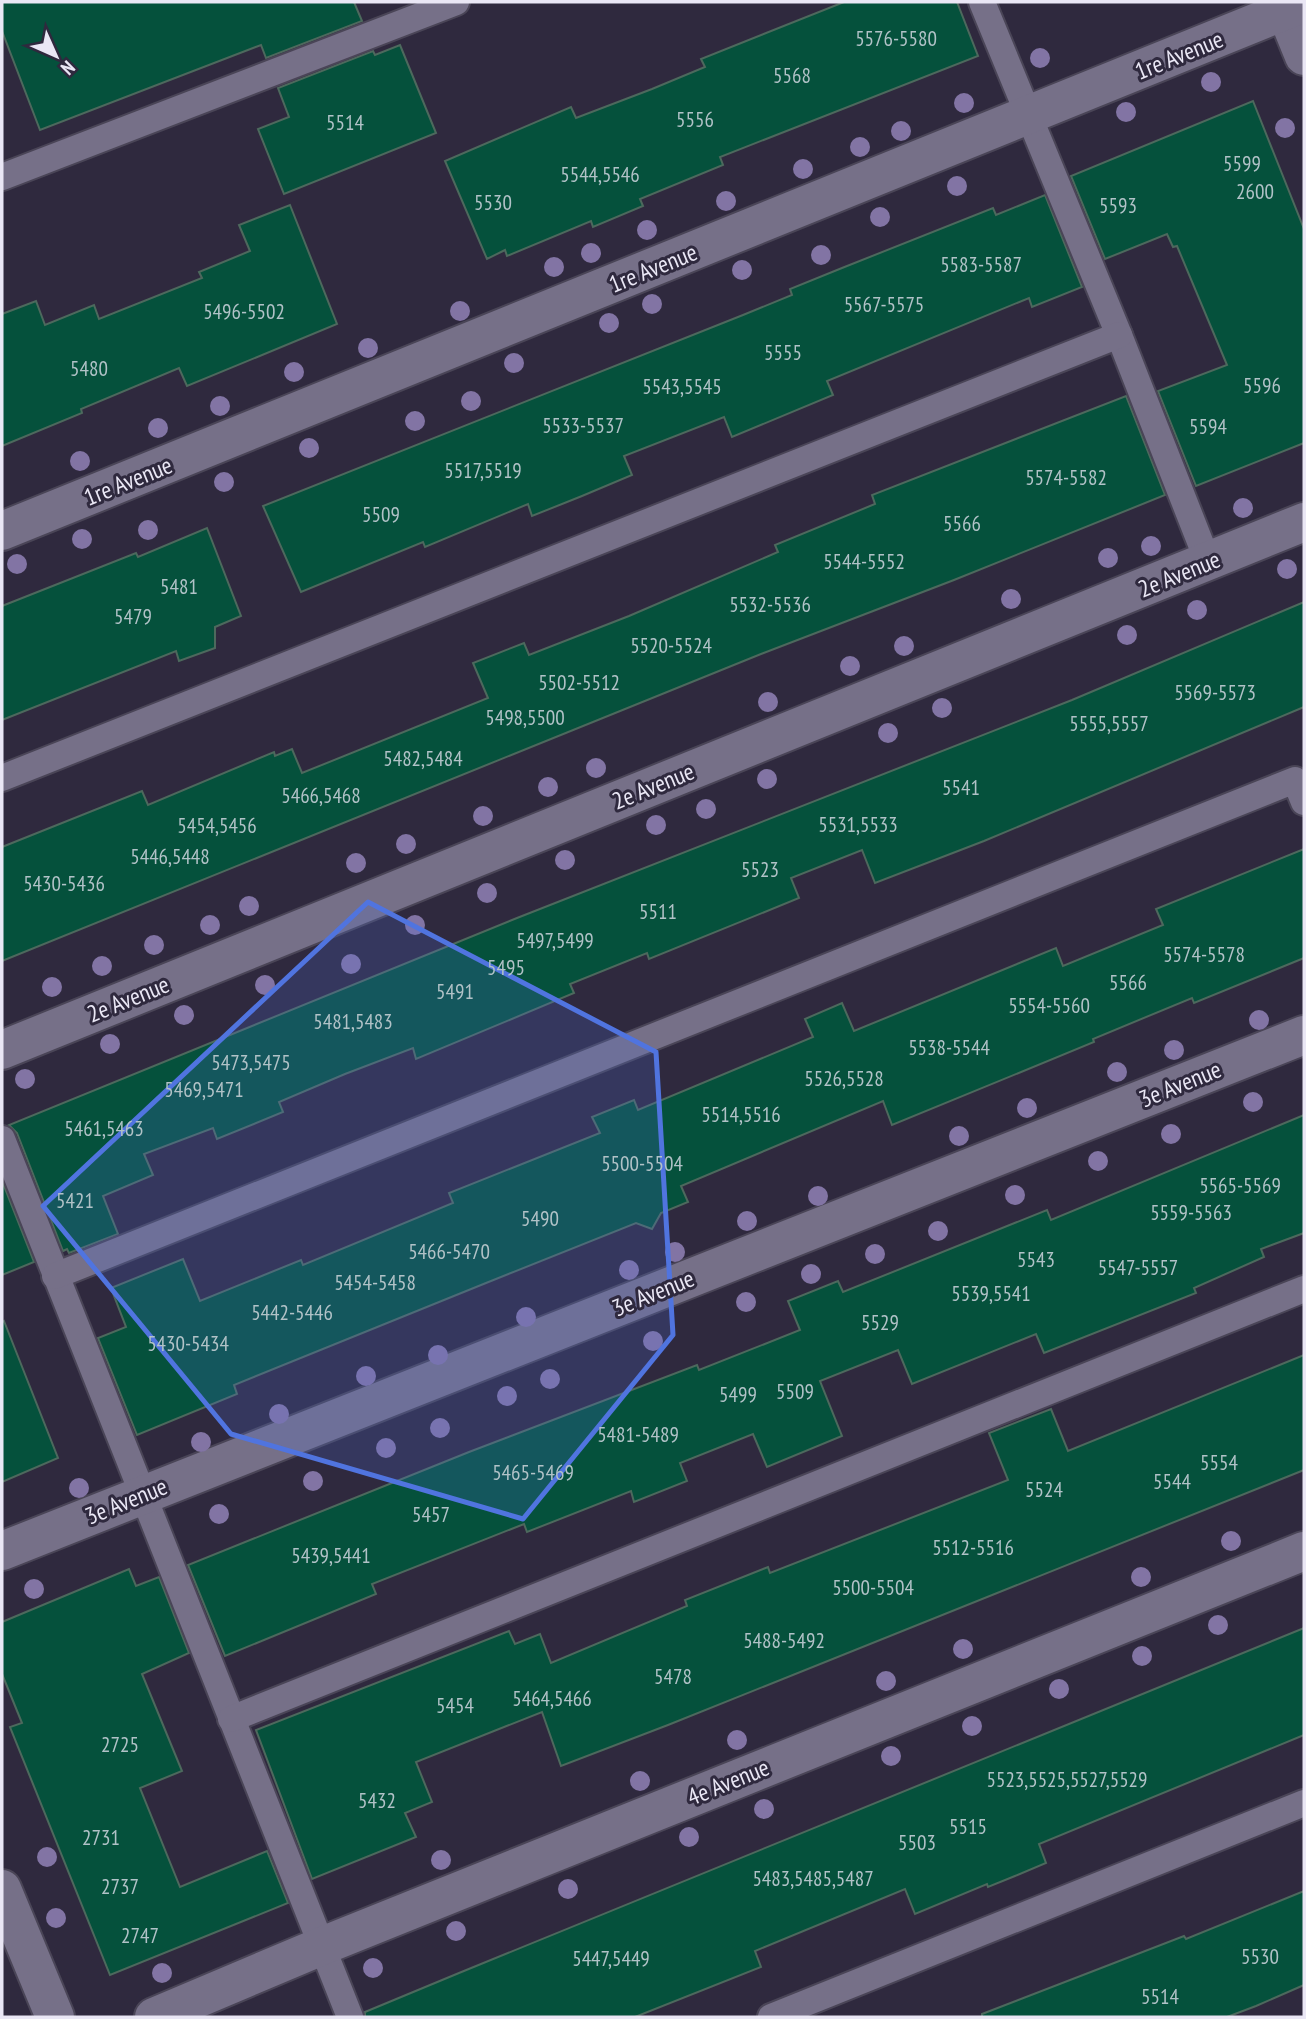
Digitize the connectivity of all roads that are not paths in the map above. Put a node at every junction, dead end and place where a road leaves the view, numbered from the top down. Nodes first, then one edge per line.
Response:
1 (456, 2) edge
2 (982, 2) edge
3 (1291, 5) edge
4 (1304, 56) edge
5 (1029, 116) junction
6 (2, 177) edge
7 (1119, 335) junction
8 (1304, 522) edge
9 (2, 531) edge
10 (1208, 562) junction
11 (2, 778) edge
12 (1304, 802) edge
13 (1304, 1035) edge
14 (2, 1050) edge
15 (2, 1139) edge
16 (55, 1276) junction
17 (1304, 1289) edge
18 (143, 1494) junction
19 (2, 1551) edge
20 (1304, 1551) edge
21 (232, 1718) junction
22 (1304, 1803) edge
23 (2, 1889) edge
24 (322, 1946) junction
25 (55, 2017) edge
26 (154, 2017) edge
27 (351, 2017) edge
28 (771, 2017) edge

1 - 6 lane
2 - 5 lane
3 - 4 street
3 - 5 street, 1re Avenue
5 - 7 lane
5 - 9 street, 1re Avenue
7 - 10 lane
7 - 11 lane
8 - 10 street, 2e Avenue
10 - 14 street, 2e Avenue
12 - 16 lane
13 - 18 street, 3e Avenue
15 - 16 lane
16 - 18 lane
17 - 21 lane
18 - 19 street, 3e Avenue
18 - 21 lane
20 - 24 street, 4e Avenue
21 - 24 lane
22 - 28 lane
23 - 25 street
24 - 26 street, 4e Avenue
24 - 27 lane

